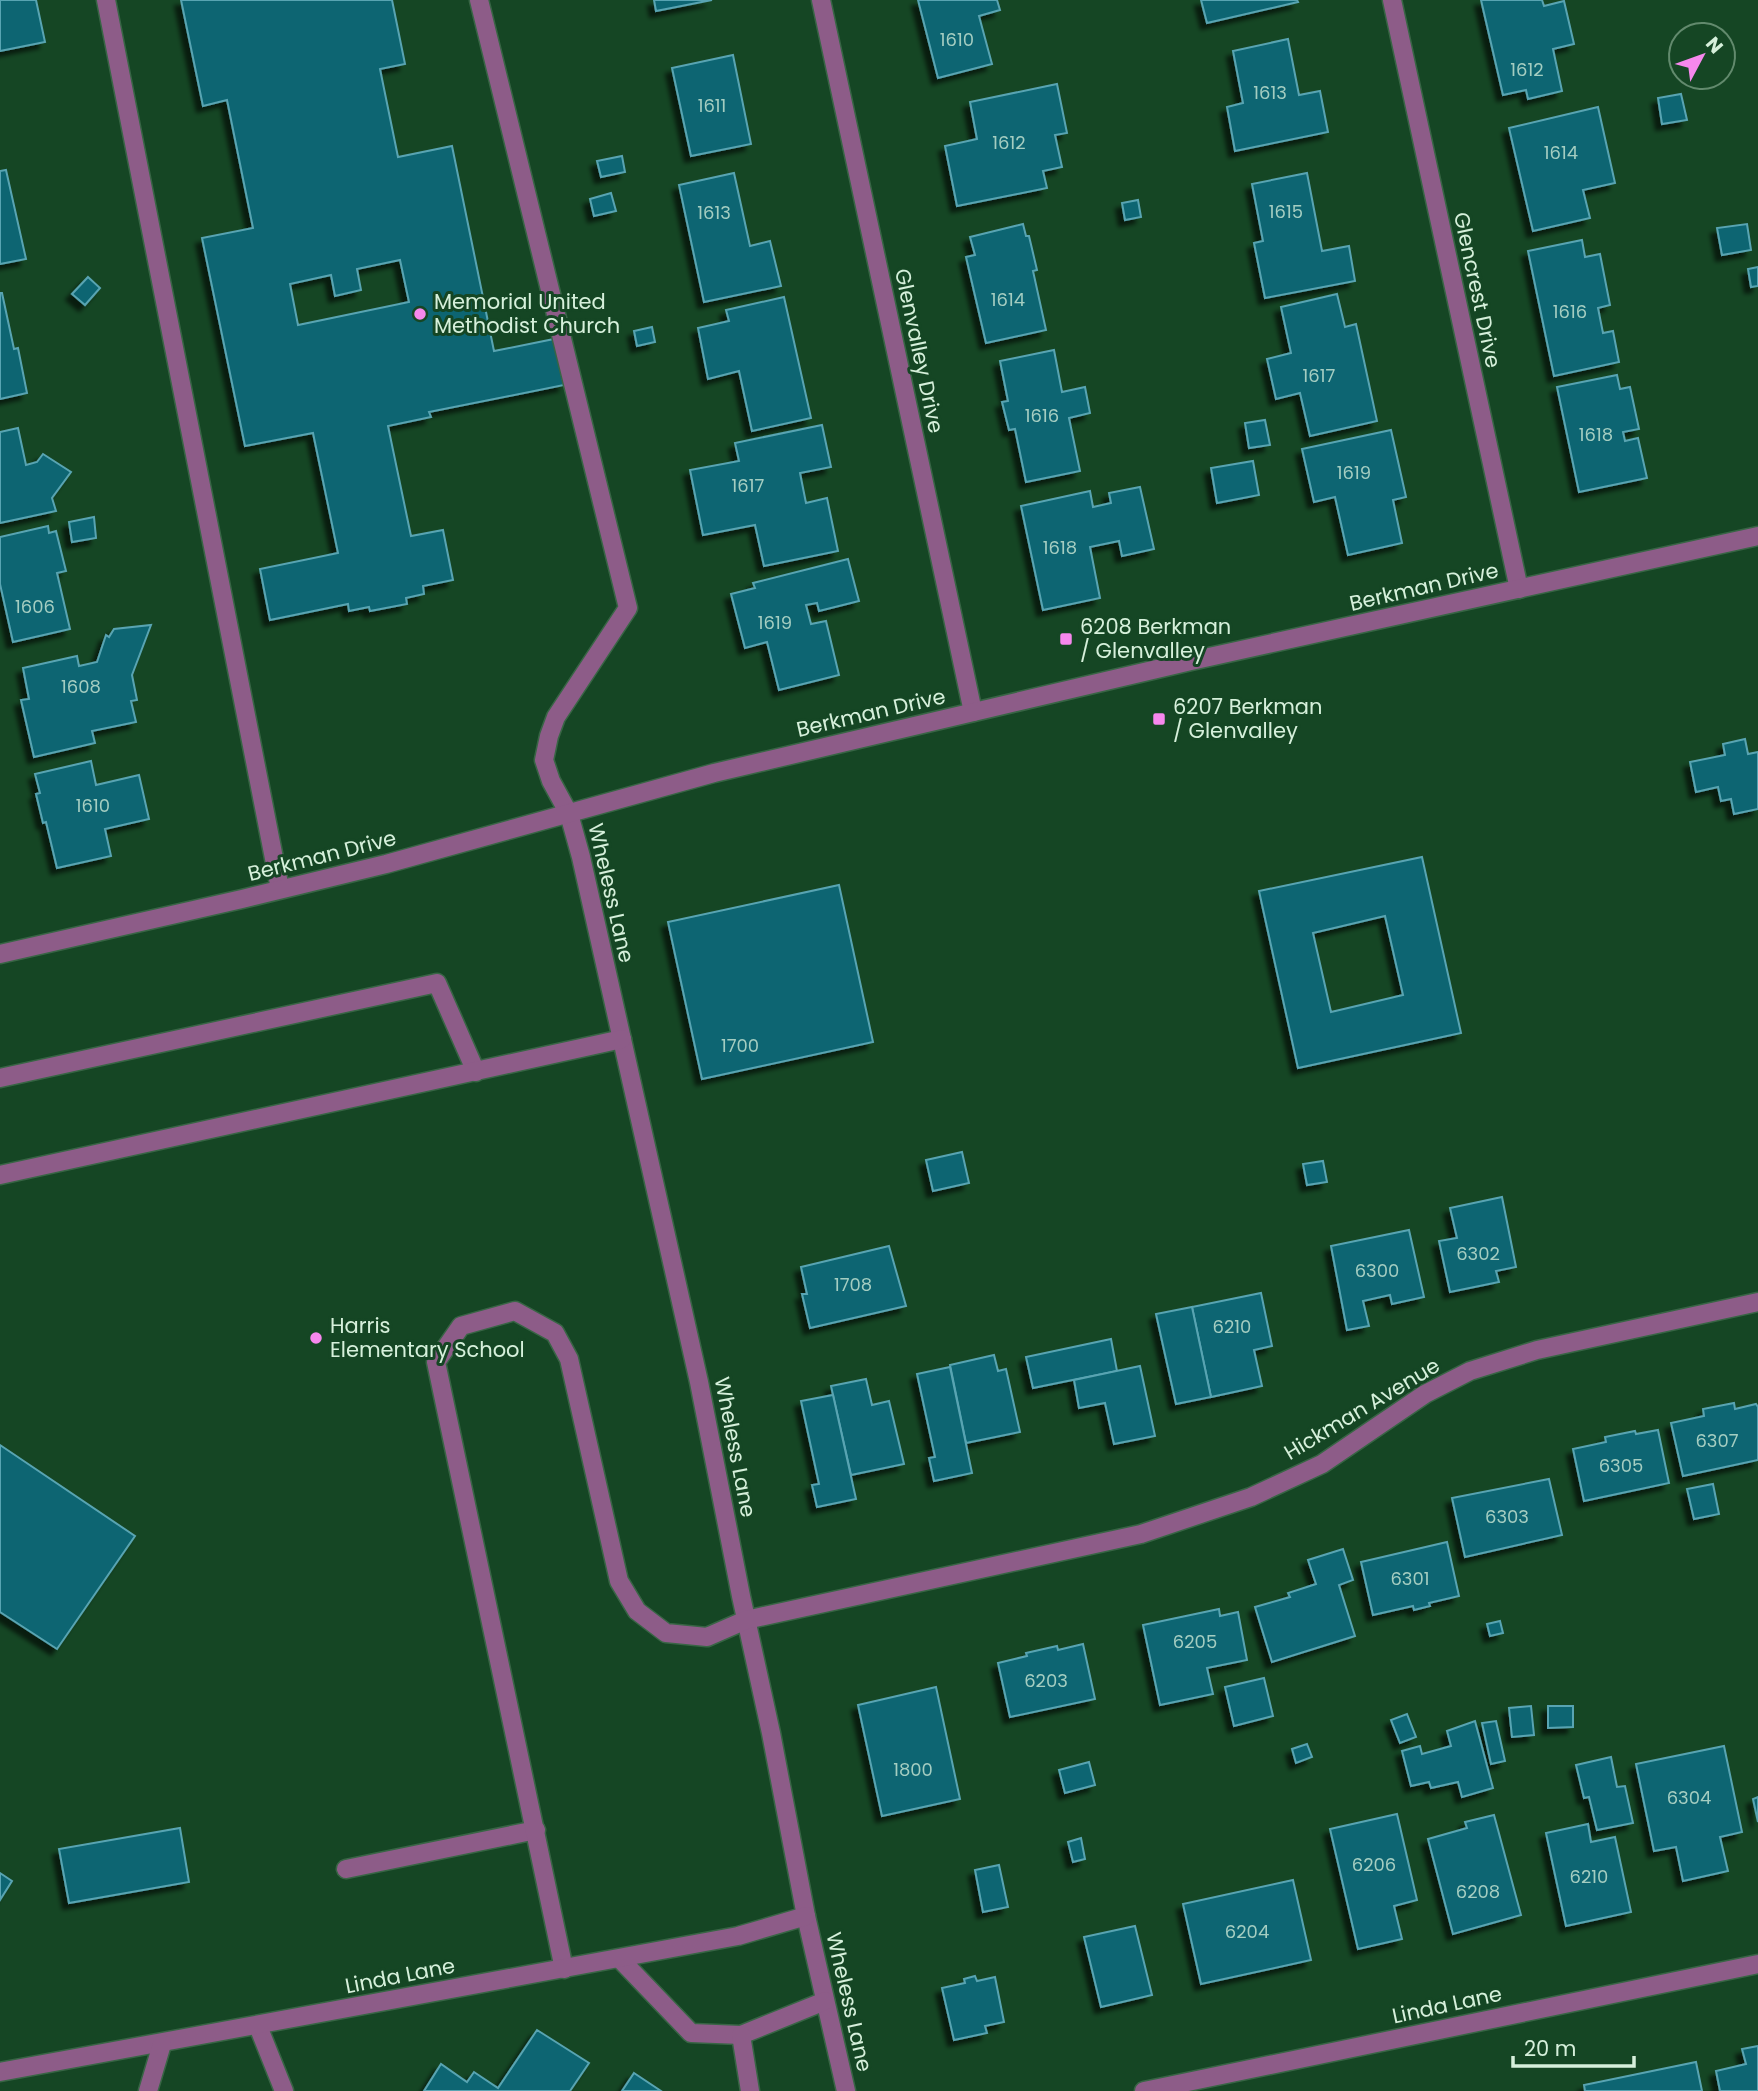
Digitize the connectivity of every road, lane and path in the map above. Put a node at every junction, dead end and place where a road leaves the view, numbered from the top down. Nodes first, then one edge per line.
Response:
1 (106, 0) edge
2 (479, 0) edge
3 (821, 0) edge
4 (1392, 0) edge
5 (1758, 536) edge
6 (1519, 589) junction
7 (973, 712) junction
8 (569, 814) junction
9 (280, 889) junction
10 (0, 954) edge
11 (622, 1040) junction
12 (476, 1072) junction
13 (0, 1078) edge
14 (0, 1175) edge
15 (1758, 1302) edge
16 (746, 1620) junction
17 (536, 1830) junction
18 (346, 1869) dead end
19 (806, 1916) junction
20 (620, 1959) junction
21 (1758, 1964) edge
22 (564, 1969) junction
23 (825, 2001) junction
24 (258, 2026) junction
25 (741, 2035) junction
26 (162, 2043) junction
27 (0, 2072) edge
28 (148, 2091) edge
29 (284, 2091) edge
30 (750, 2091) edge
31 (846, 2091) edge
32 (1144, 2091) edge

1 - 9 street
2 - 8 street, Wheless Lane
3 - 7 street, Glenvalley Drive
4 - 6 street, Glencrest Drive
5 - 6 street, Berkman Drive
6 - 7 street, Berkman Drive
7 - 8 street, Berkman Drive
8 - 9 street, Berkman Drive
8 - 11 street, Wheless Lane
9 - 10 street, Berkman Drive
11 - 12 street
11 - 16 street, Wheless Lane
12 - 13 street
12 - 14 street
15 - 16 street, Hickman Avenue
16 - 17 street, Hickman Avenue
16 - 19 street, Wheless Lane
17 - 18 street
17 - 22 street, Hickman Avenue
19 - 20 street, Linda Lane
19 - 23 street, Wheless Lane
20 - 22 street, Linda Lane
20 - 25 street
21 - 32 street, Linda Lane
22 - 24 street, Linda Lane
23 - 25 street
23 - 31 street, Wheless Lane
24 - 26 street, Linda Lane
24 - 29 street
25 - 30 street
26 - 27 street, Linda Lane
26 - 28 street

